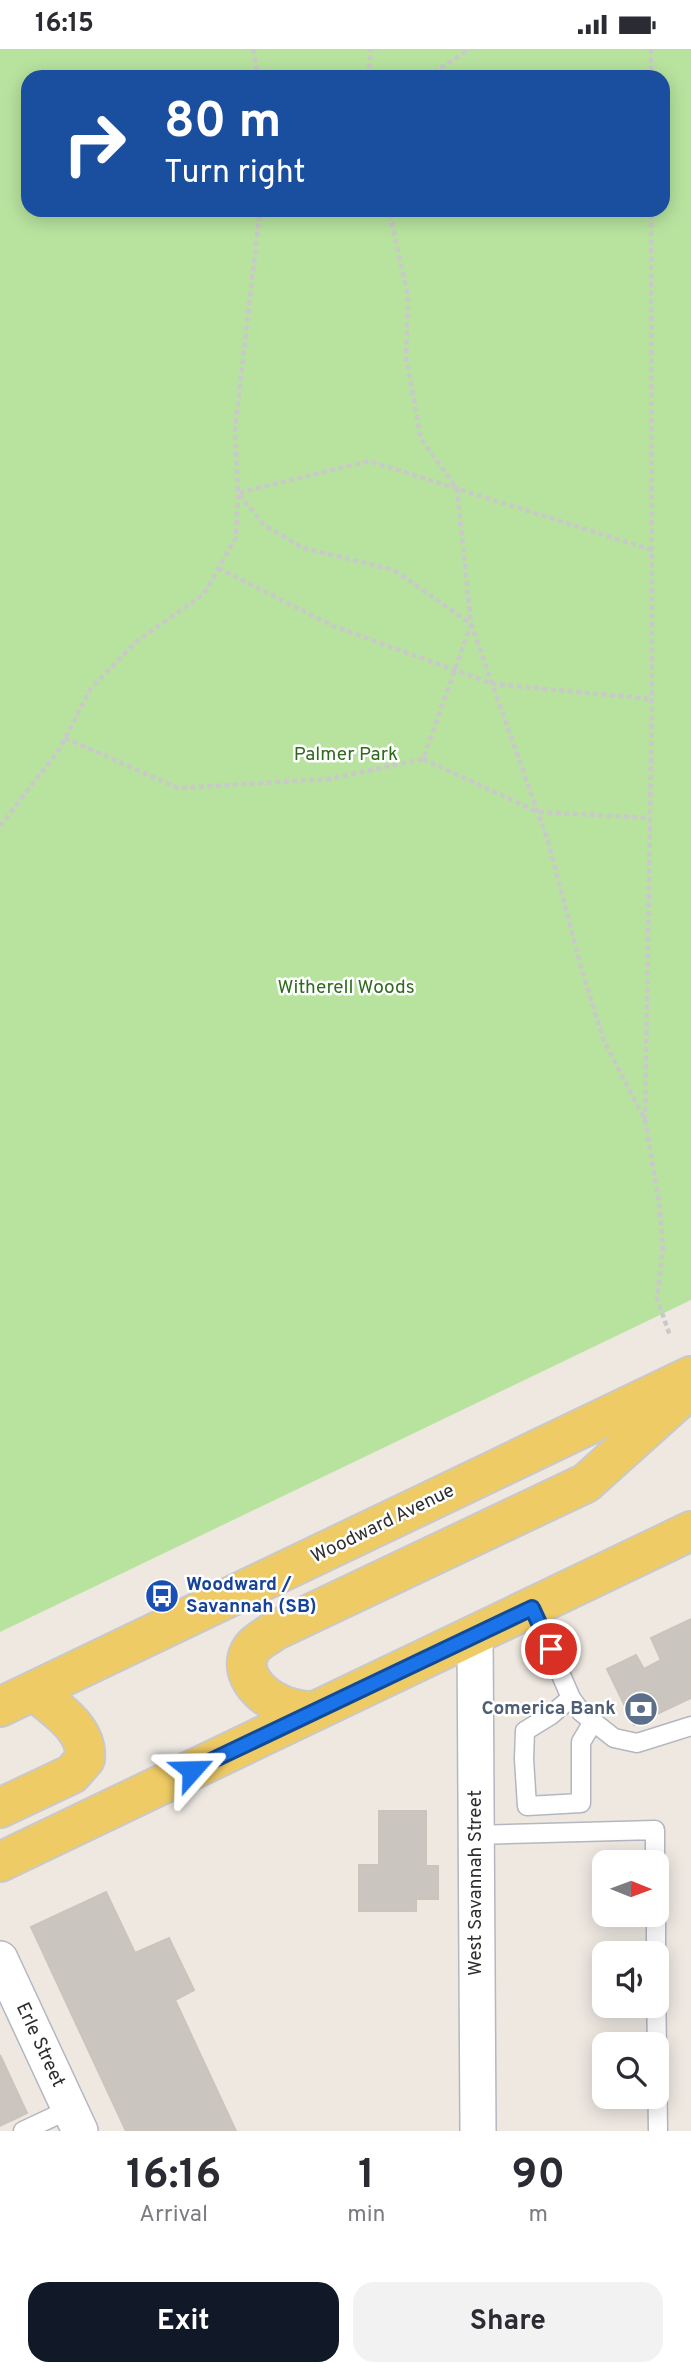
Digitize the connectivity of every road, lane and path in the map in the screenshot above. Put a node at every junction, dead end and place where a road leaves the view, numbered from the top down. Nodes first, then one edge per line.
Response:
1 (253, 49) edge
2 (371, 49) edge
3 (470, 49) edge
4 (651, 49) edge
5 (257, 70) edge
6 (369, 70) edge
7 (437, 70) edge
8 (651, 70) edge
9 (259, 217) edge
10 (391, 217) edge
11 (651, 217) edge
12 (457, 489) junction
13 (239, 493) junction
14 (652, 550) junction
15 (218, 568) junction
16 (471, 624) junction
17 (453, 671) junction
18 (493, 684) junction
19 (652, 699) junction
20 (65, 738) junction
21 (423, 759) junction
22 (538, 813) junction
23 (650, 818) junction
24 (0, 826) edge
25 (645, 1121) junction
26 (670, 1336) dead end
27 (691, 1376) edge
28 (691, 1388) edge
29 (691, 1531) edge
30 (532, 1608) junction
31 (475, 1635) junction
32 (34, 1691) junction
33 (571, 1698) junction
34 (0, 1707) edge
35 (312, 1712) junction
36 (593, 1722) junction
37 (691, 1726) edge
38 (0, 1808) edge
39 (476, 1835) junction
40 (655, 1850) edge
41 (0, 1862) edge
42 (0, 1959) edge
43 (657, 2018) edge
44 (75, 2120) edge
45 (23, 2131) edge
46 (478, 2131) edge
47 (658, 2131) edge

1 - 5 path
2 - 6 path
3 - 7 path
4 - 8 path
9 - 13 path
10 - 12 path
11 - 14 path
12 - 13 path
12 - 14 path
12 - 16 path
13 - 15 path
13 - 16 path
14 - 19 path
15 - 17 path
15 - 20 path
16 - 17 path
16 - 18 path
17 - 18 path
17 - 21 path
18 - 19 path
18 - 22 path
19 - 23 path
20 - 21 path
20 - 24 path
21 - 22 path
22 - 23 path
22 - 25 path
23 - 25 path
25 - 26 path
27 - 32 main road, Woodward Avenue
28 - 35 main road
29 - 30 main road
30 - 31 main road
30 - 33 lane
31 - 35 main road
31 - 39 street, West Savannah Street
32 - 34 main road, Woodward Avenue
32 - 38 main road
33 - 36 lane
33 - 36 lane
35 - 41 main road
36 - 37 lane
39 - 40 lane
39 - 46 street, West Savannah Street
42 - 44 street, Erle Street
43 - 47 lane
44 - 45 lane

